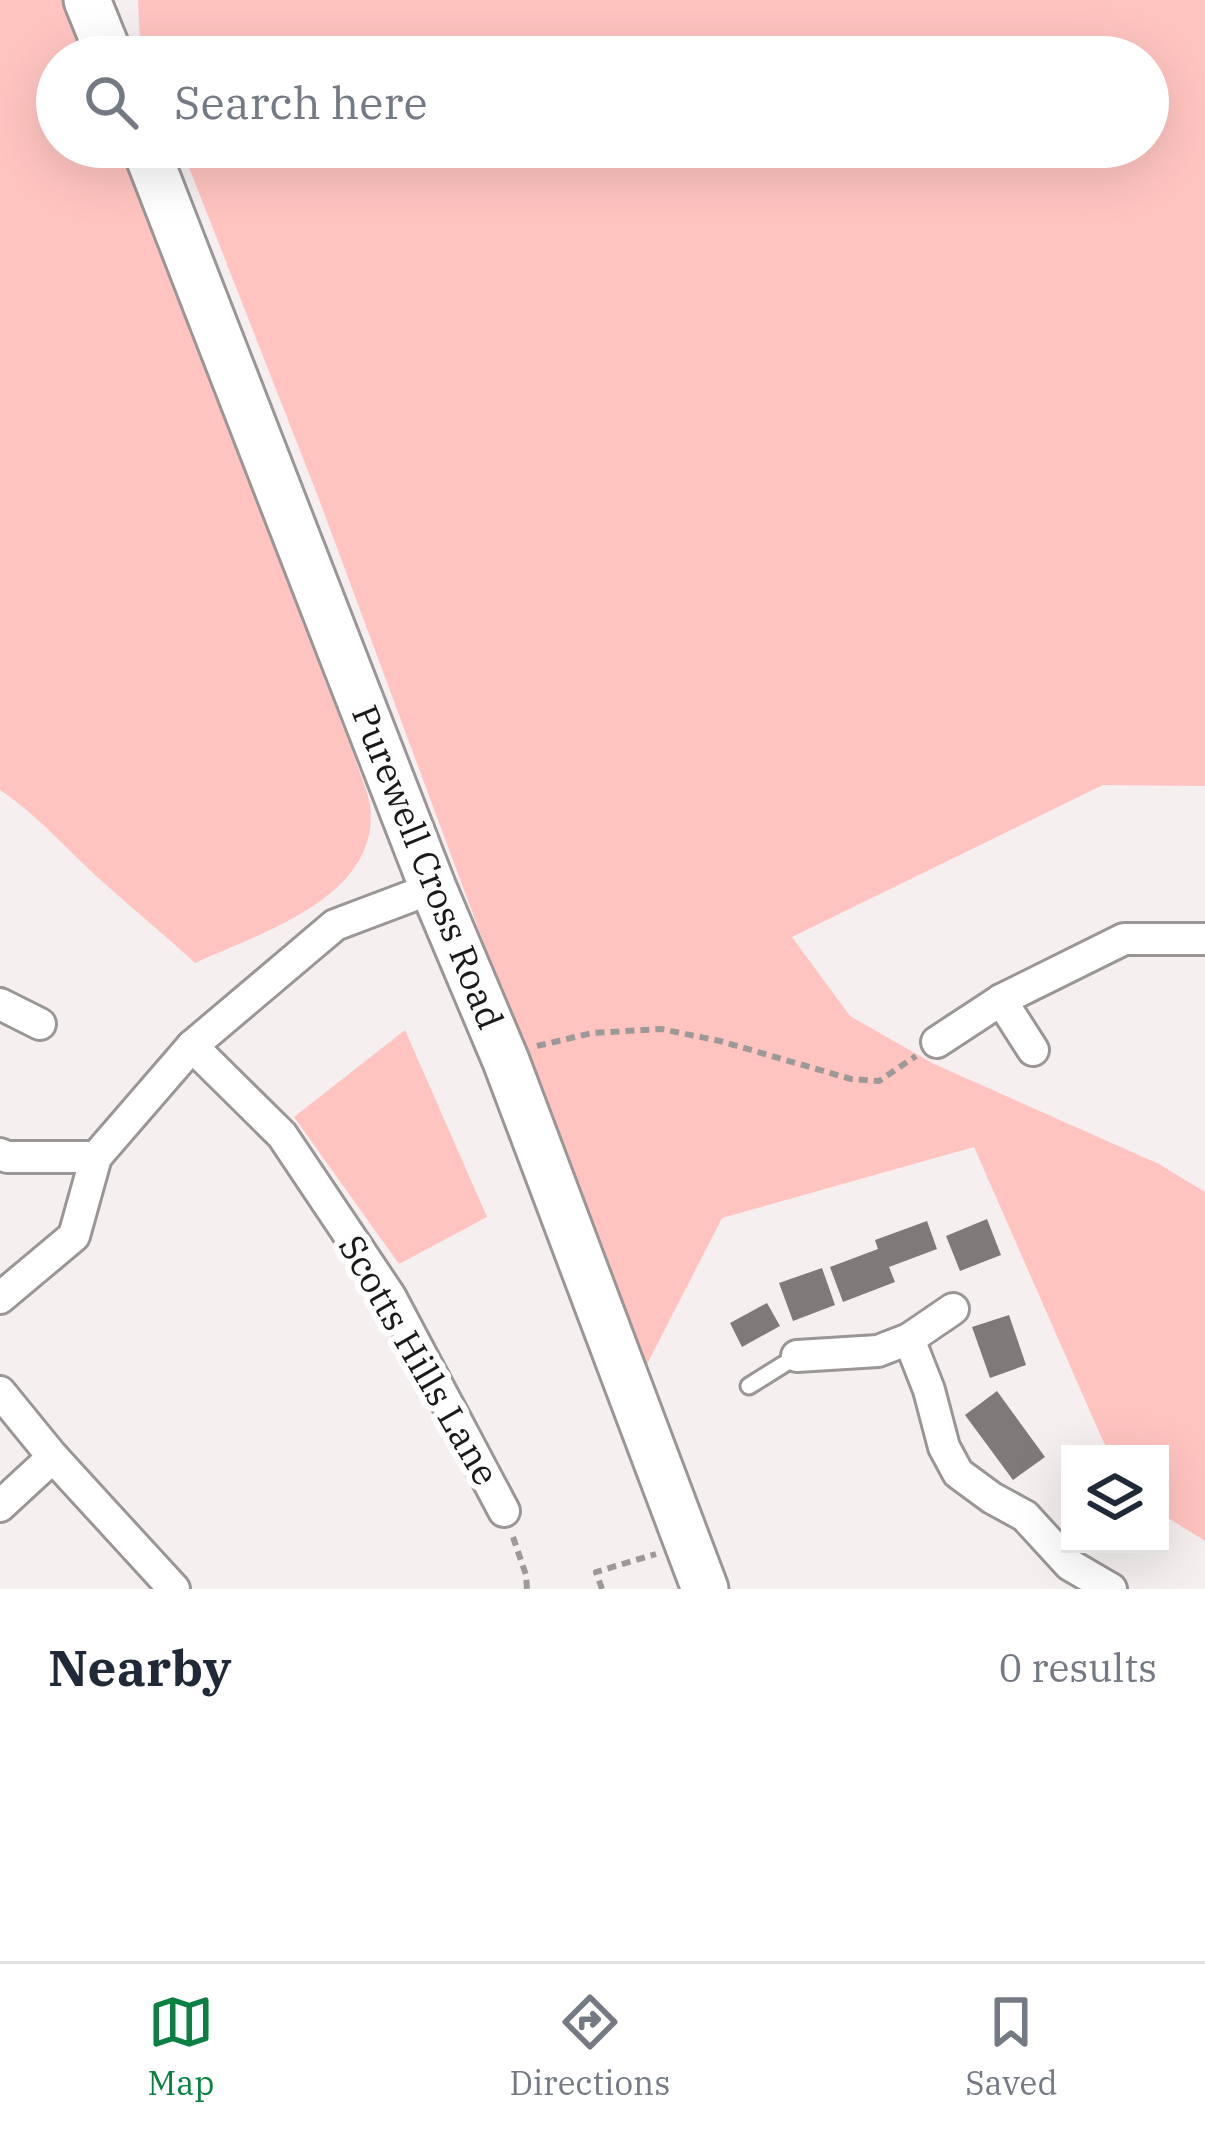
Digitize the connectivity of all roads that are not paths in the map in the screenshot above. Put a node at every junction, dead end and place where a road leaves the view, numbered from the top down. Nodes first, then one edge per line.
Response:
1 (88, 0) edge
2 (102, 36) edge
3 (153, 168) edge
4 (433, 888) junction
5 (1205, 939) edge
6 (1001, 1000) junction
7 (0, 1004) edge
8 (40, 1024) dead end
9 (937, 1042) road end
10 (192, 1046) junction
11 (1033, 1050) dead end
12 (0, 1154) edge
13 (96, 1157) junction
14 (0, 1298) edge
15 (952, 1309) dead end
16 (909, 1339) junction
17 (797, 1356) joint
18 (749, 1387) dead end
19 (0, 1392) edge
20 (53, 1457) junction
21 (0, 1506) edge
22 (504, 1511) road end
23 (174, 1589) edge
24 (705, 1589) edge
25 (1111, 1589) edge

1 - 2 main road
3 - 4 main road, Purewell Cross Road
4 - 10 street
4 - 24 main road, Purewell Cross Road
5 - 6 street
6 - 9 street
6 - 11 street
7 - 8 street
10 - 13 street
10 - 22 street, Scotts Hills Lane
12 - 13 street
13 - 14 street
15 - 16 street
16 - 17 street
16 - 25 street
17 - 18 lane
19 - 20 street
20 - 21 street
20 - 23 street

